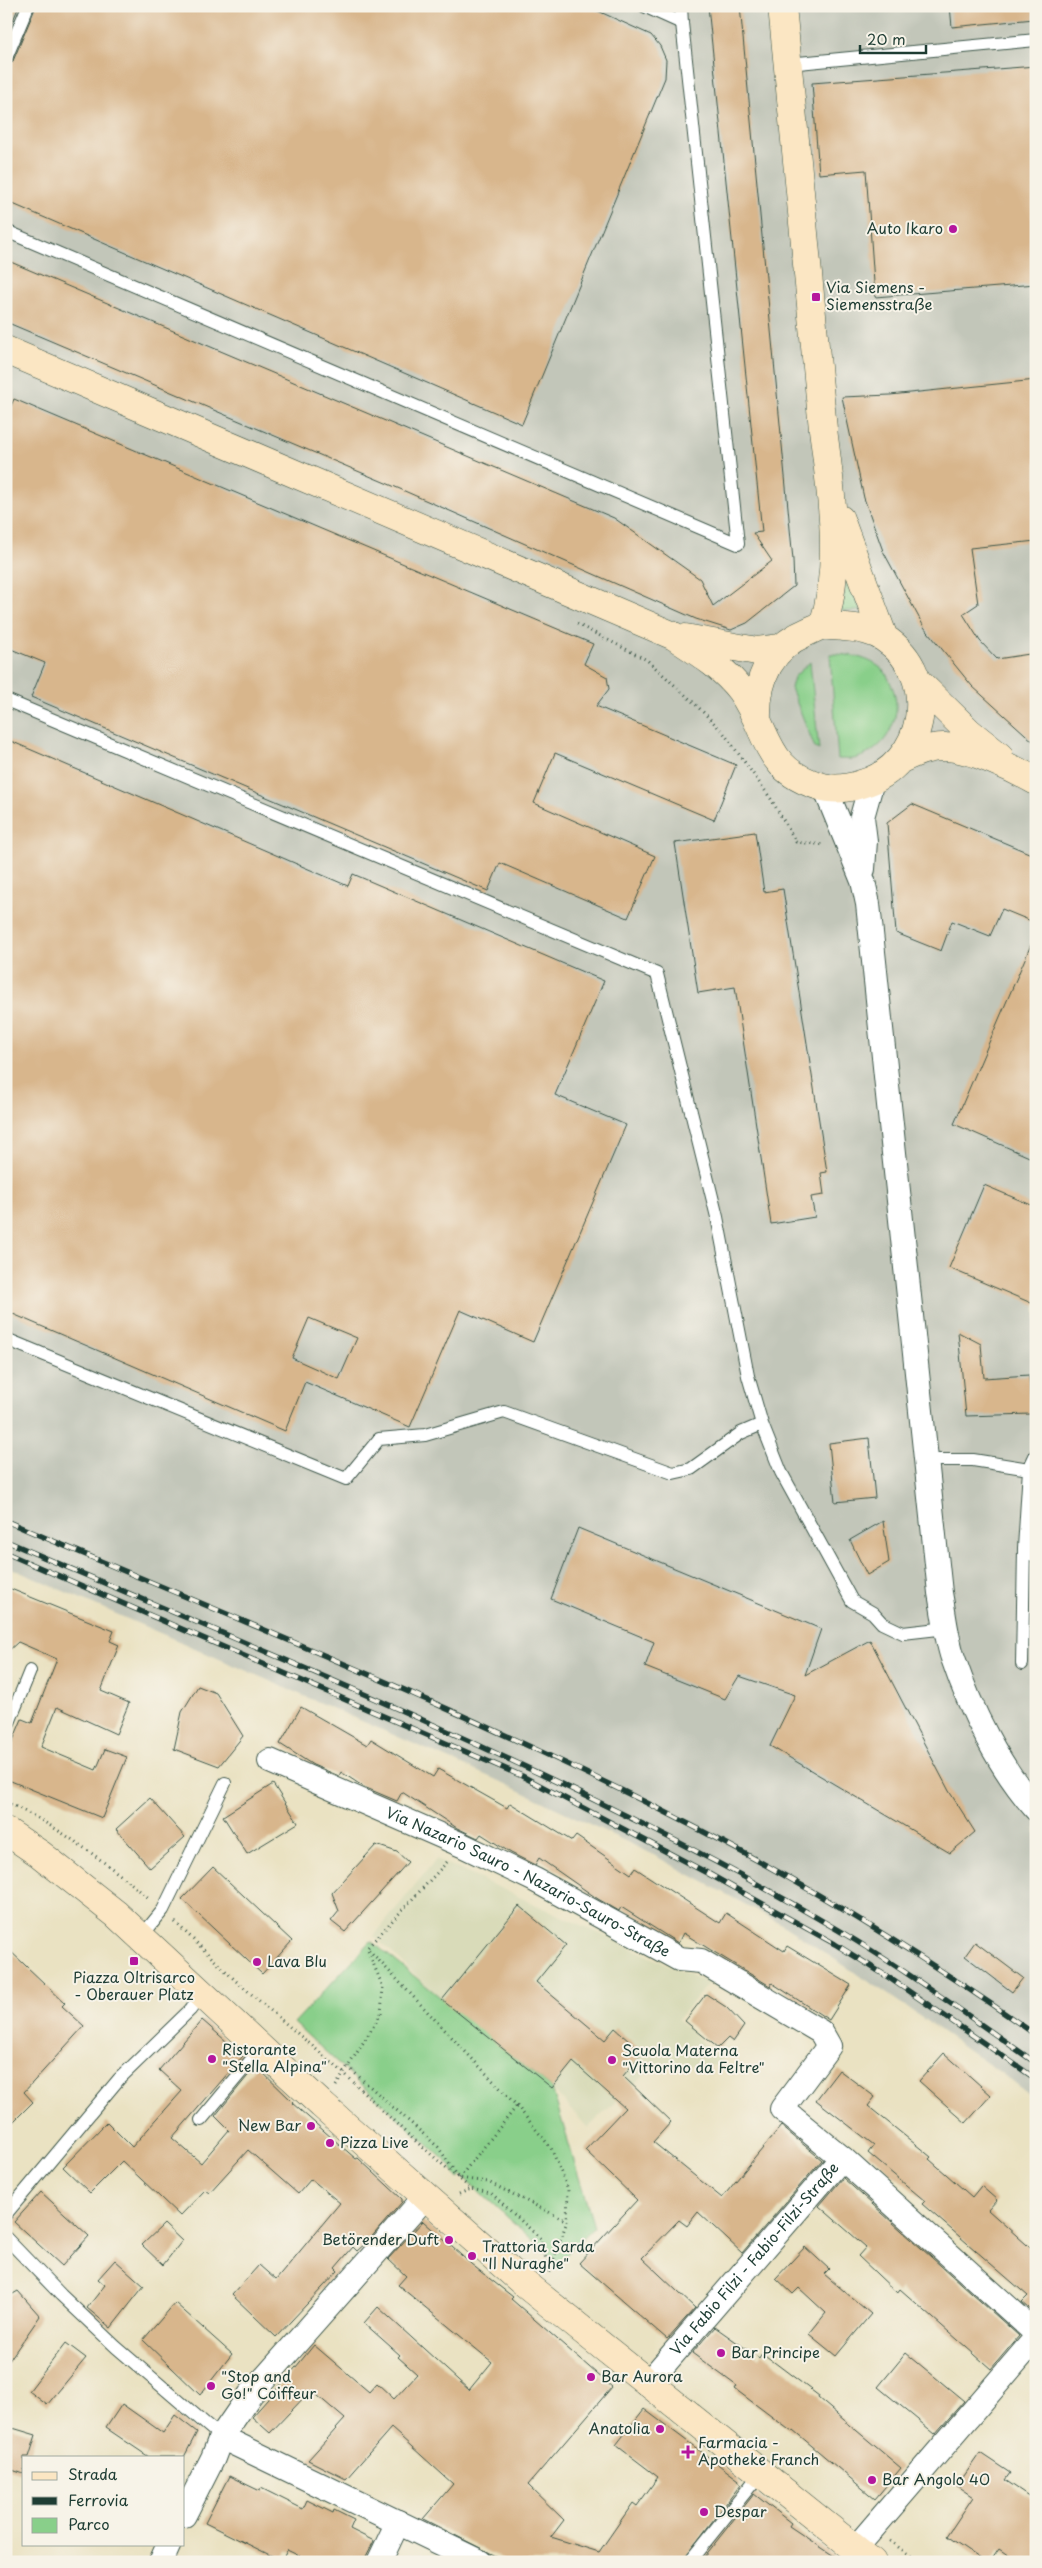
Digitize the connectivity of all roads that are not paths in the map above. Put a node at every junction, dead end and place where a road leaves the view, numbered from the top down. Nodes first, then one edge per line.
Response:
1 (28, 6) edge
2 (644, 6) edge
3 (681, 6) edge
4 (782, 6) edge
5 (682, 23) junction
6 (1036, 40) edge
7 (6, 58) edge
8 (788, 64) junction
9 (6, 231) edge
10 (6, 350) edge
11 (832, 497) junction
12 (823, 626) junction
13 (674, 636) junction
14 (884, 638) junction
15 (780, 648) junction
16 (917, 681) junction
17 (6, 700) edge
18 (757, 719) junction
19 (901, 759) junction
20 (1024, 775) edge
21 (872, 781) junction
22 (825, 788) junction
23 (863, 881) junction
24 (6, 1339) edge
25 (762, 1424) junction
26 (1036, 1454) edge
27 (926, 1460) junction
28 (1029, 1468) junction
29 (1024, 1548) junction
30 (1036, 1557) edge
31 (947, 1628) junction
32 (1022, 1664) dead end
33 (30, 1671) dead end
34 (6, 1730) edge
35 (270, 1761) dead end
36 (225, 1783) dead end
37 (1036, 1809) edge
38 (6, 1831) edge
39 (141, 1937) junction
40 (203, 1993) junction
41 (261, 2048) junction
42 (201, 2120) dead end
43 (842, 2158) junction
44 (430, 2200) junction
45 (6, 2214) edge
46 (6, 2238) edge
47 (1036, 2333) edge
48 (1036, 2338) edge
49 (648, 2384) junction
50 (221, 2437) junction
51 (760, 2474) junction
52 (185, 2513) edge
53 (398, 2522) junction
54 (168, 2546) edge
55 (863, 2556) edge
56 (161, 2562) edge
57 (379, 2562) edge
58 (480, 2562) edge
59 (689, 2562) edge

1 - 7 lane
2 - 5 lane
3 - 5 lane
4 - 8 main road
5 - 9 lane
6 - 8 lane
8 - 11 main road
10 - 13 main road
11 - 12 main road
11 - 14 main road
12 - 14 main road
12 - 15 main road
13 - 15 main road
13 - 18 main road
14 - 16 main road
15 - 18 main road
16 - 19 main road
16 - 20 main road
17 - 25 lane
18 - 22 main road
19 - 20 main road
19 - 21 main road
21 - 22 main road
21 - 23 street
22 - 23 street
23 - 27 street
24 - 25 lane
25 - 31 lane
26 - 28 lane
27 - 28 lane
27 - 31 street
28 - 29 lane
29 - 30 lane
29 - 32 lane
31 - 37 street
33 - 34 lane
35 - 43 street, Via Nazario Sauro - Nazario-Sauro-Straße
36 - 39 lane
38 - 39 main road
39 - 40 main road
40 - 41 main road
40 - 45 lane
41 - 42 lane
41 - 44 main road
43 - 47 street, Via Nazario Sauro - Nazario-Sauro-Straße
43 - 49 street, Via Fabio Filzi - Fabio-Filzi-Straße
44 - 49 main road
44 - 50 street
46 - 50 lane
48 - 55 street
49 - 51 main road
50 - 52 street
50 - 53 street
51 - 55 main road
51 - 59 lane
53 - 57 street
53 - 58 street
54 - 56 street

